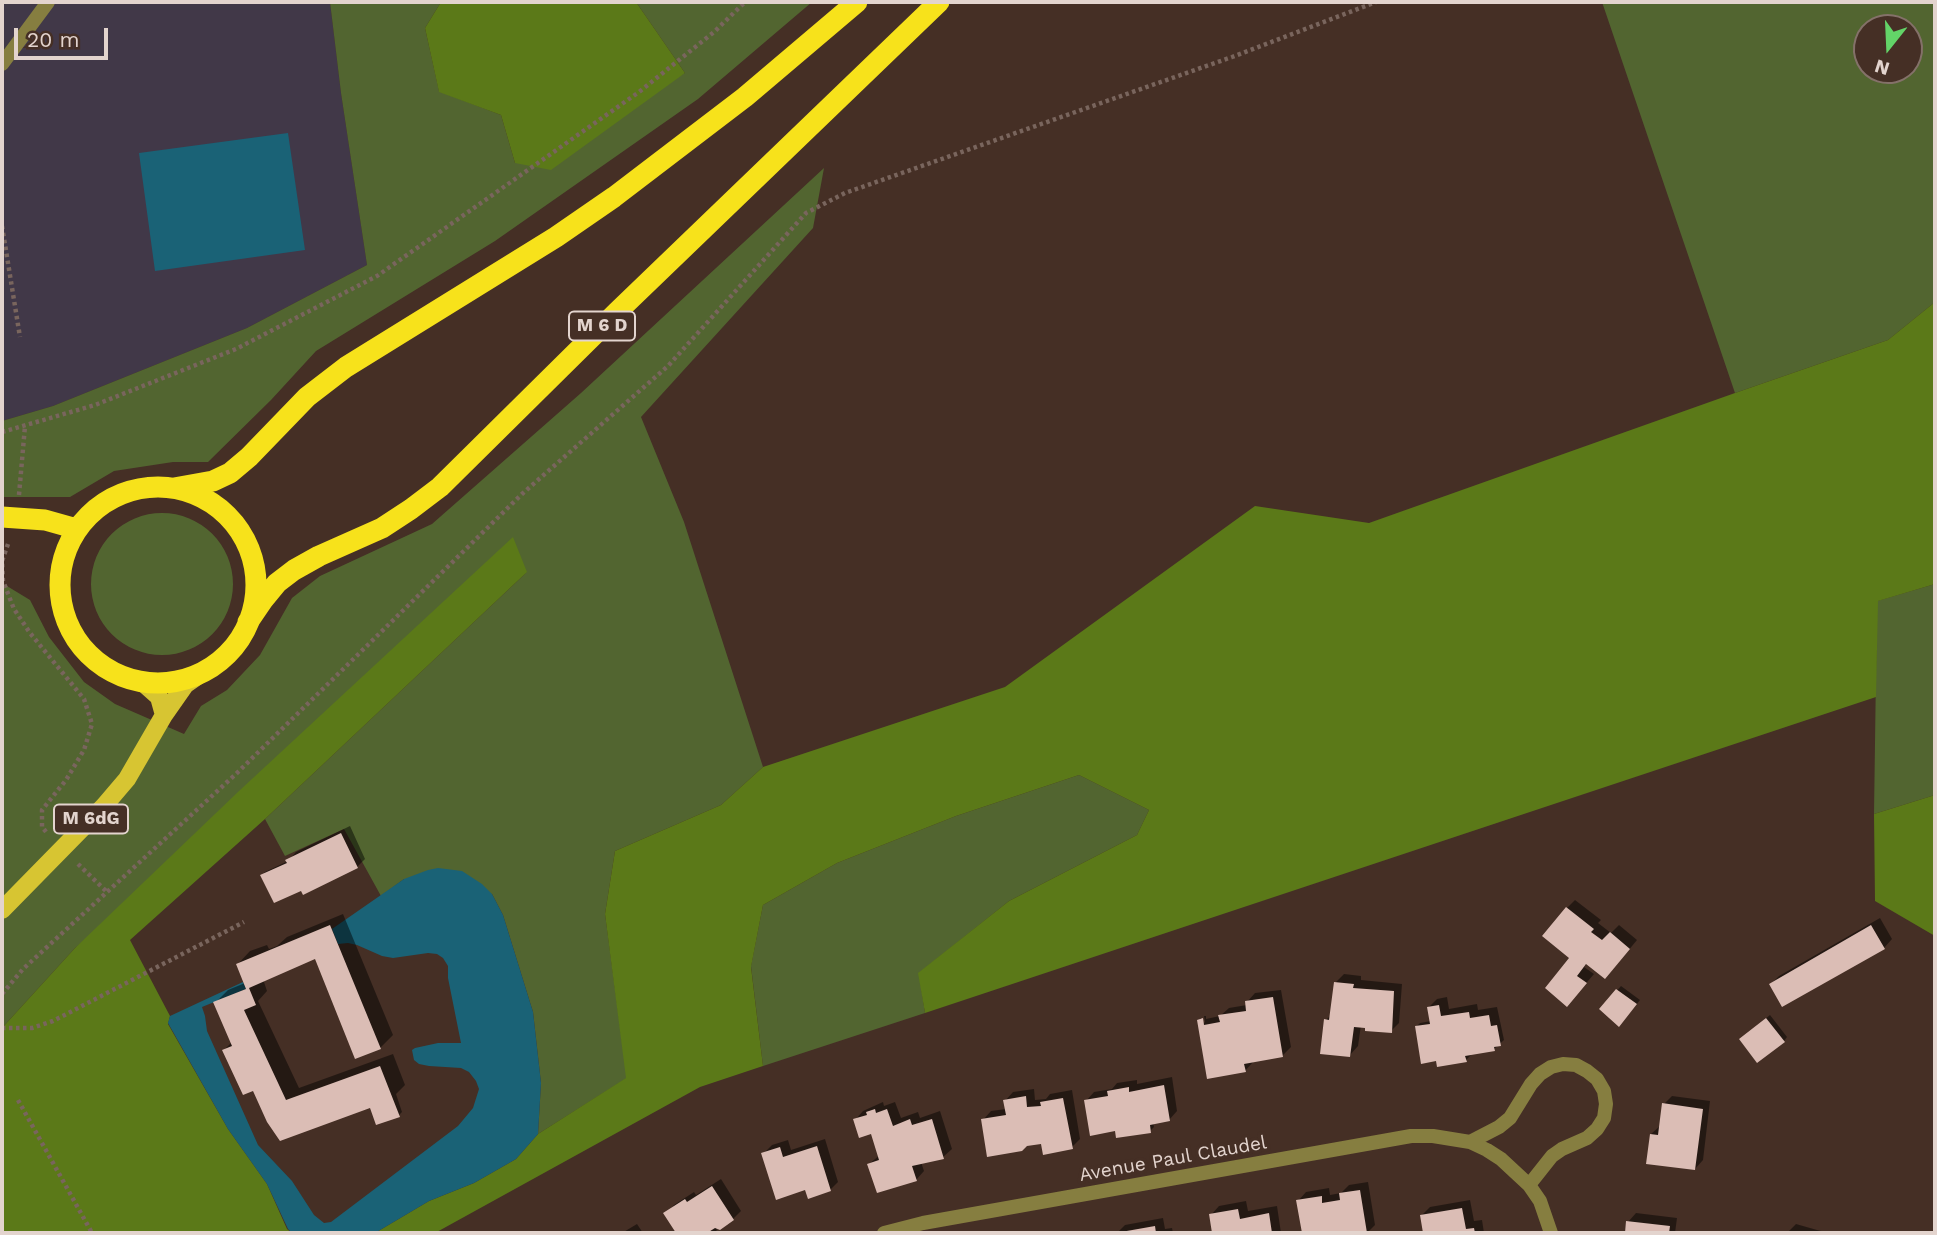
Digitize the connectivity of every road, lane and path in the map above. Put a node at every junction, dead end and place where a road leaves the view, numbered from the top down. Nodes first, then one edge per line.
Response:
1 (48, 2) edge
2 (745, 2) edge
3 (857, 2) edge
4 (939, 2) edge
5 (1376, 2) edge
6 (2, 64) edge
7 (2, 226) edge
8 (20, 337) dead end
9 (2, 432) edge
10 (174, 488) junction
11 (2, 517) edge
12 (77, 529) junction
13 (2, 561) edge
14 (248, 622) junction
15 (205, 671) junction
16 (141, 681) junction
17 (164, 715) junction
18 (62, 848) junction
19 (107, 892) junction
20 (2, 910) edge
21 (244, 922) dead end
22 (2, 993) edge
23 (2, 1028) edge
24 (18, 1100) dead end
25 (1470, 1142) junction
26 (1529, 1185) junction
27 (92, 1233) edge
28 (884, 1233) edge
29 (1551, 1233) edge

1 - 6 street
2 - 9 path
3 - 10 highway
4 - 14 highway, M 6 D
5 - 19 path
7 - 8 path
10 - 12 highway
10 - 14 highway
11 - 12 highway
12 - 16 highway
13 - 18 path
14 - 15 highway
15 - 16 highway
15 - 17 main road, M 6dG
16 - 17 main road
17 - 18 main road, M 6dG
18 - 19 path
18 - 20 main road, M 6dG
19 - 22 path
21 - 23 path
24 - 27 path
25 - 26 street, Avenue Paul Claudel
25 - 26 street
25 - 28 street, Avenue Paul Claudel
26 - 29 street, Avenue Paul Claudel

